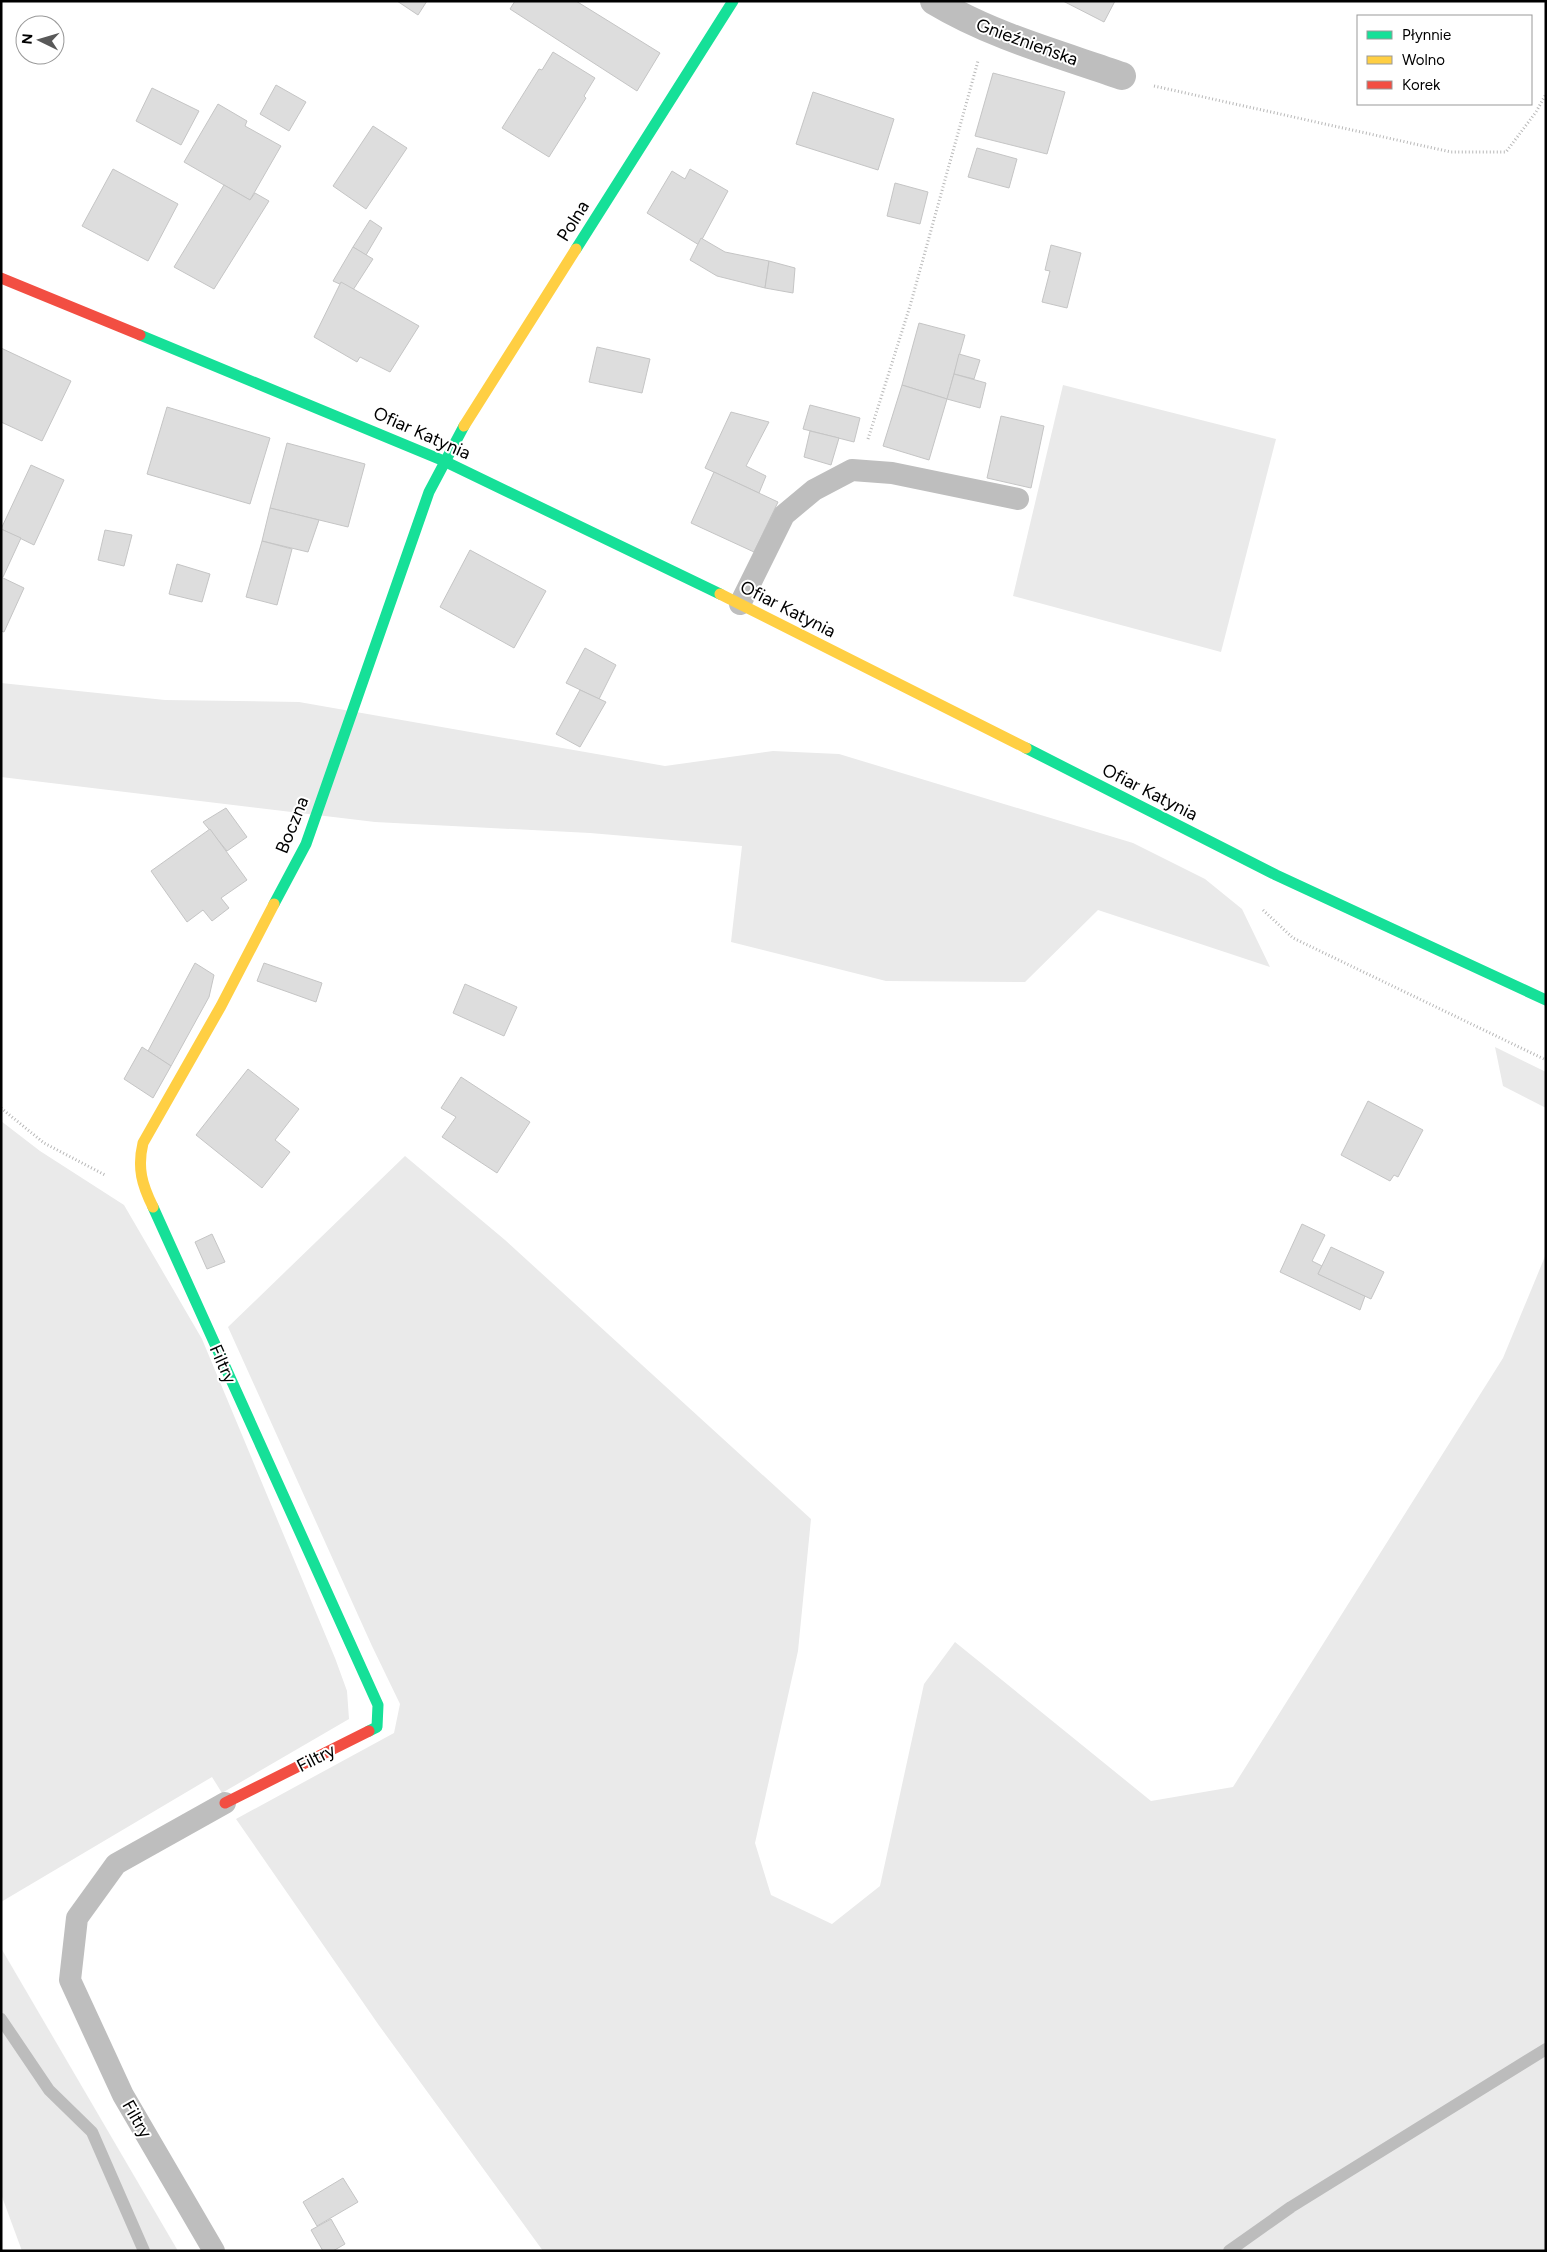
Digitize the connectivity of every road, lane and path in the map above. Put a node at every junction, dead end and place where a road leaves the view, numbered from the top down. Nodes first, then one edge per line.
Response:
1 (733, 1) edge
2 (934, 1) edge
3 (992, 30) junction
4 (1122, 76) joint
5 (1546, 94) edge
6 (1, 278) edge
7 (444, 461) junction
8 (852, 470) junction
9 (1018, 499) dead end
10 (740, 604) junction
11 (1546, 1000) edge
12 (1, 1108) edge
13 (142, 1184) junction
14 (225, 1803) joint
15 (214, 2251) edge

1 - 7 street, Polna
2 - 3 street, Gnieźnieńska
3 - 4 street, Gnieźnieńska
3 - 8 path
4 - 5 path
6 - 7 street, Ofiar Katynia
7 - 10 street, Ofiar Katynia
7 - 13 street, Boczna
8 - 9 lane
8 - 10 lane
10 - 11 street, Ofiar Katynia
12 - 13 path
13 - 14 street, Filtry
14 - 15 lane, Filtry

